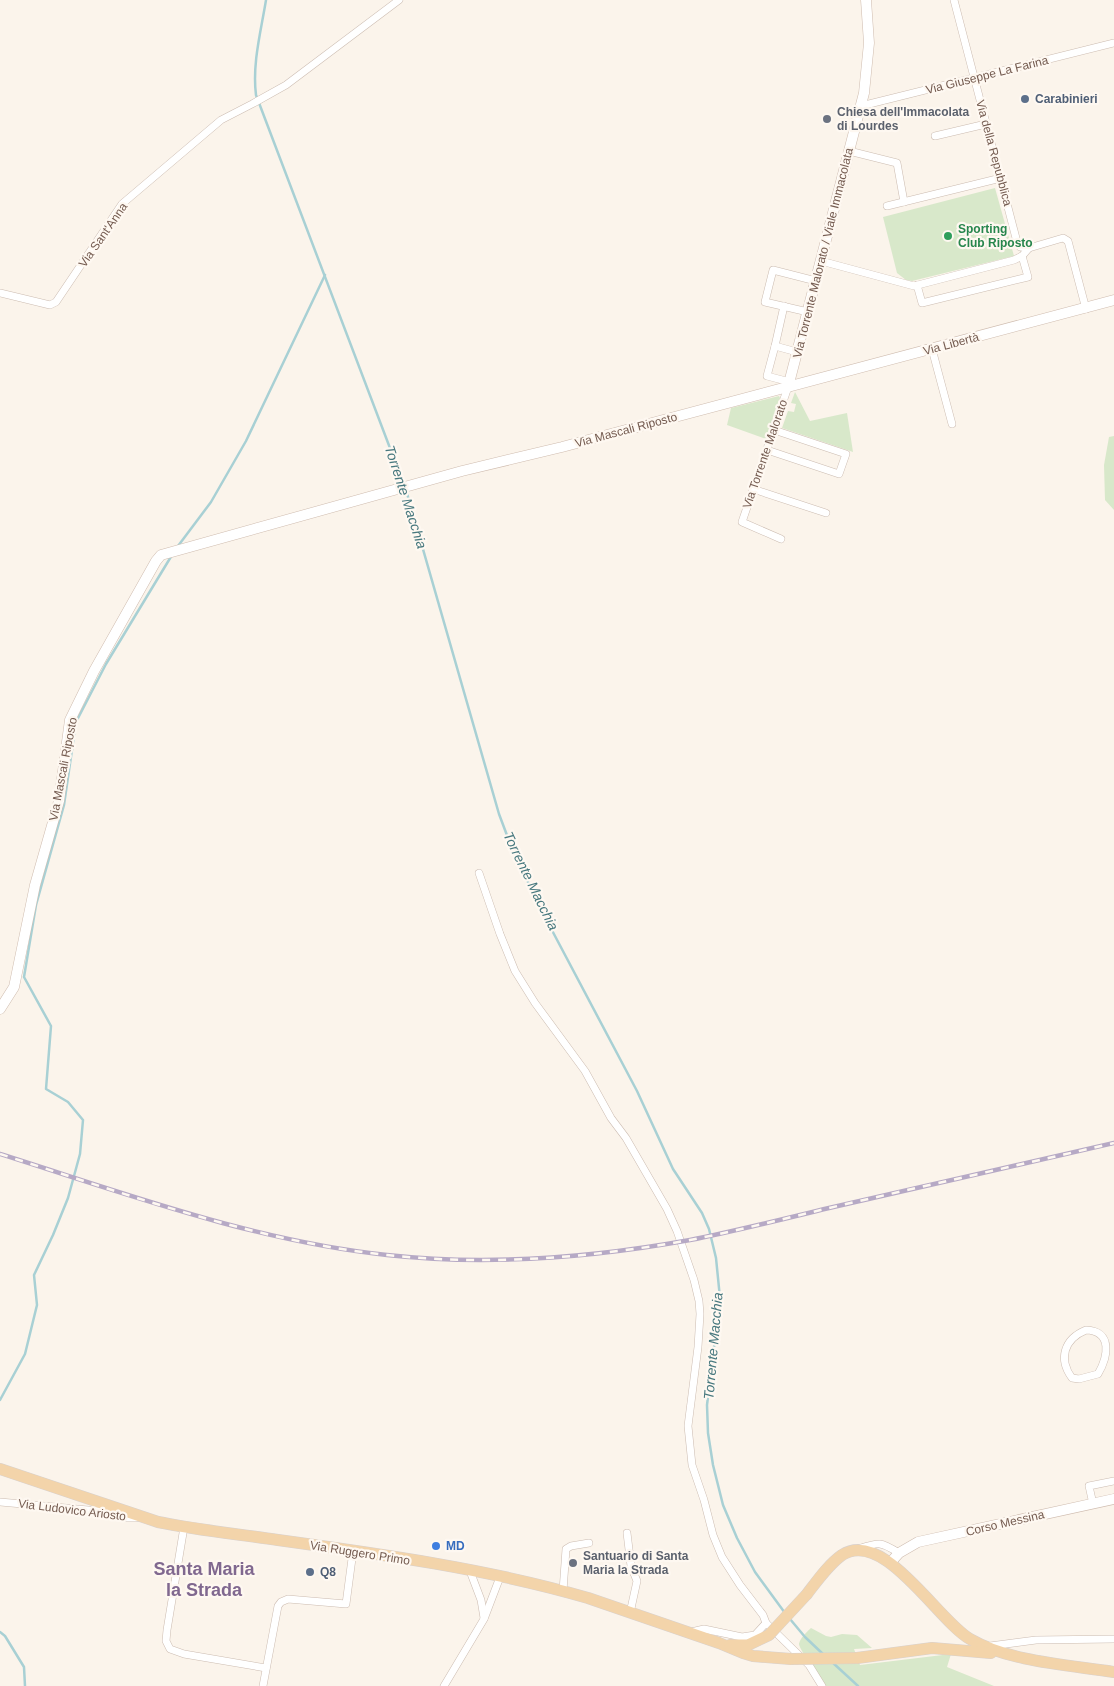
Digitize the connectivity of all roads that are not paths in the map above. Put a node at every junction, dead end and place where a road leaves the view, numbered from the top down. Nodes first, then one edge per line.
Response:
1 (399, 0) edge
2 (866, 0) edge
3 (954, 0) edge
4 (1114, 43) edge
5 (974, 78) junction
6 (860, 106) junction
7 (986, 124) junction
8 (934, 136) dead end
9 (849, 151) junction
10 (1001, 178) junction
11 (904, 202) junction
12 (887, 206) dead end
13 (1029, 248) junction
14 (1022, 256) junction
15 (821, 262) junction
16 (816, 281) junction
17 (917, 285) junction
18 (0, 293) edge
19 (1114, 300) edge
20 (784, 306) junction
21 (1086, 309) junction
22 (808, 312) junction
23 (775, 346) junction
24 (932, 349) junction
25 (798, 352) junction
26 (789, 384) junction
27 (952, 424) dead end
28 (774, 430) junction
29 (767, 450) junction
30 (753, 489) junction
31 (826, 514) dead end
32 (781, 540) dead end
33 (479, 873) dead end
34 (0, 1009) edge
35 (1110, 1347) edge
36 (0, 1469) edge
37 (1114, 1481) edge
38 (1114, 1499) edge
39 (0, 1502) edge
40 (1093, 1504) junction
41 (144, 1518) junction
42 (184, 1527) junction
43 (627, 1534) dead end
44 (589, 1543) dead end
45 (856, 1550) junction
46 (352, 1551) junction
47 (899, 1553) junction
48 (890, 1563) junction
49 (470, 1571) junction
50 (500, 1577) junction
51 (563, 1591) junction
52 (630, 1612) junction
53 (484, 1619) junction
54 (768, 1629) junction
55 (959, 1631) junction
56 (688, 1632) junction
57 (1114, 1639) edge
58 (719, 1643) junction
59 (986, 1646) junction
60 (932, 1648) junction
61 (1015, 1656) junction
62 (777, 1658) junction
63 (266, 1668) junction
64 (1114, 1672) edge
65 (263, 1686) edge
66 (444, 1686) edge
67 (822, 1686) edge

1 - 18 street, Via Sant'Anna
2 - 6 street, Via Torrente Malorato / Viale Immacolata
3 - 5 street, Via della Repubblica
4 - 5 street, Via Giuseppe La Farina
5 - 6 street, Via Giuseppe La Farina
5 - 7 street, Via della Repubblica
6 - 9 street, Via Torrente Malorato / Viale Immacolata
7 - 8 street
7 - 10 street, Via della Repubblica
9 - 11 street
9 - 15 street, Via Torrente Malorato / Viale Immacolata
10 - 11 street
10 - 13 street, Via della Repubblica
11 - 12 street
13 - 14 street
13 - 21 street
14 - 17 street
14 - 17 street
15 - 16 street, Via Torrente Malorato / Viale Immacolata
15 - 17 street
16 - 20 street
16 - 22 street, Via Torrente Malorato / Viale Immacolata
19 - 21 street, Via Libertà
20 - 22 street
20 - 23 street
21 - 24 street, Via Libertà
22 - 25 street, Via Torrente Malorato / Viale Immacolata
23 - 25 street
23 - 26 street
24 - 26 street, Via Libertà
24 - 27 street
25 - 26 street, Via Torrente Malorato / Viale Immacolata
26 - 28 street, Via Torrente Malorato
26 - 34 street, Via Mascali Riposto
28 - 29 street, Via Torrente Malorato
28 - 29 street
29 - 30 street, Via Torrente Malorato
30 - 31 street
30 - 32 street, Via Torrente Malorato
33 - 54 street
35 - 35 street
36 - 41 main road, Via Ruggero Primo
37 - 40 street
38 - 40 street, Corso Messina
39 - 41 street, Via Ludovico Ariosto
40 - 47 street, Corso Messina
41 - 42 main road, Via Ruggero Primo
42 - 46 main road, Via Ruggero Primo
42 - 63 street
43 - 52 street
44 - 51 street
45 - 47 street
45 - 48 main road
45 - 54 main road, bridge
46 - 49 main road, Via Ruggero Primo
46 - 63 street
47 - 48 street
48 - 55 main road
49 - 50 main road, Via Ruggero Primo
49 - 53 street
50 - 51 main road, Via Ruggero Primo
50 - 53 street
51 - 52 main road, Via Ruggero Primo
52 - 56 main road, Via Ruggero Primo
53 - 66 street
54 - 56 street
54 - 58 main road
54 - 62 main road
54 - 67 street
55 - 59 main road
55 - 60 main road
56 - 58 main road, Via Ruggero Primo
57 - 59 street
58 - 62 main road
59 - 61 main road
60 - 61 main road
60 - 62 main road, bridge
61 - 64 main road
63 - 65 street

